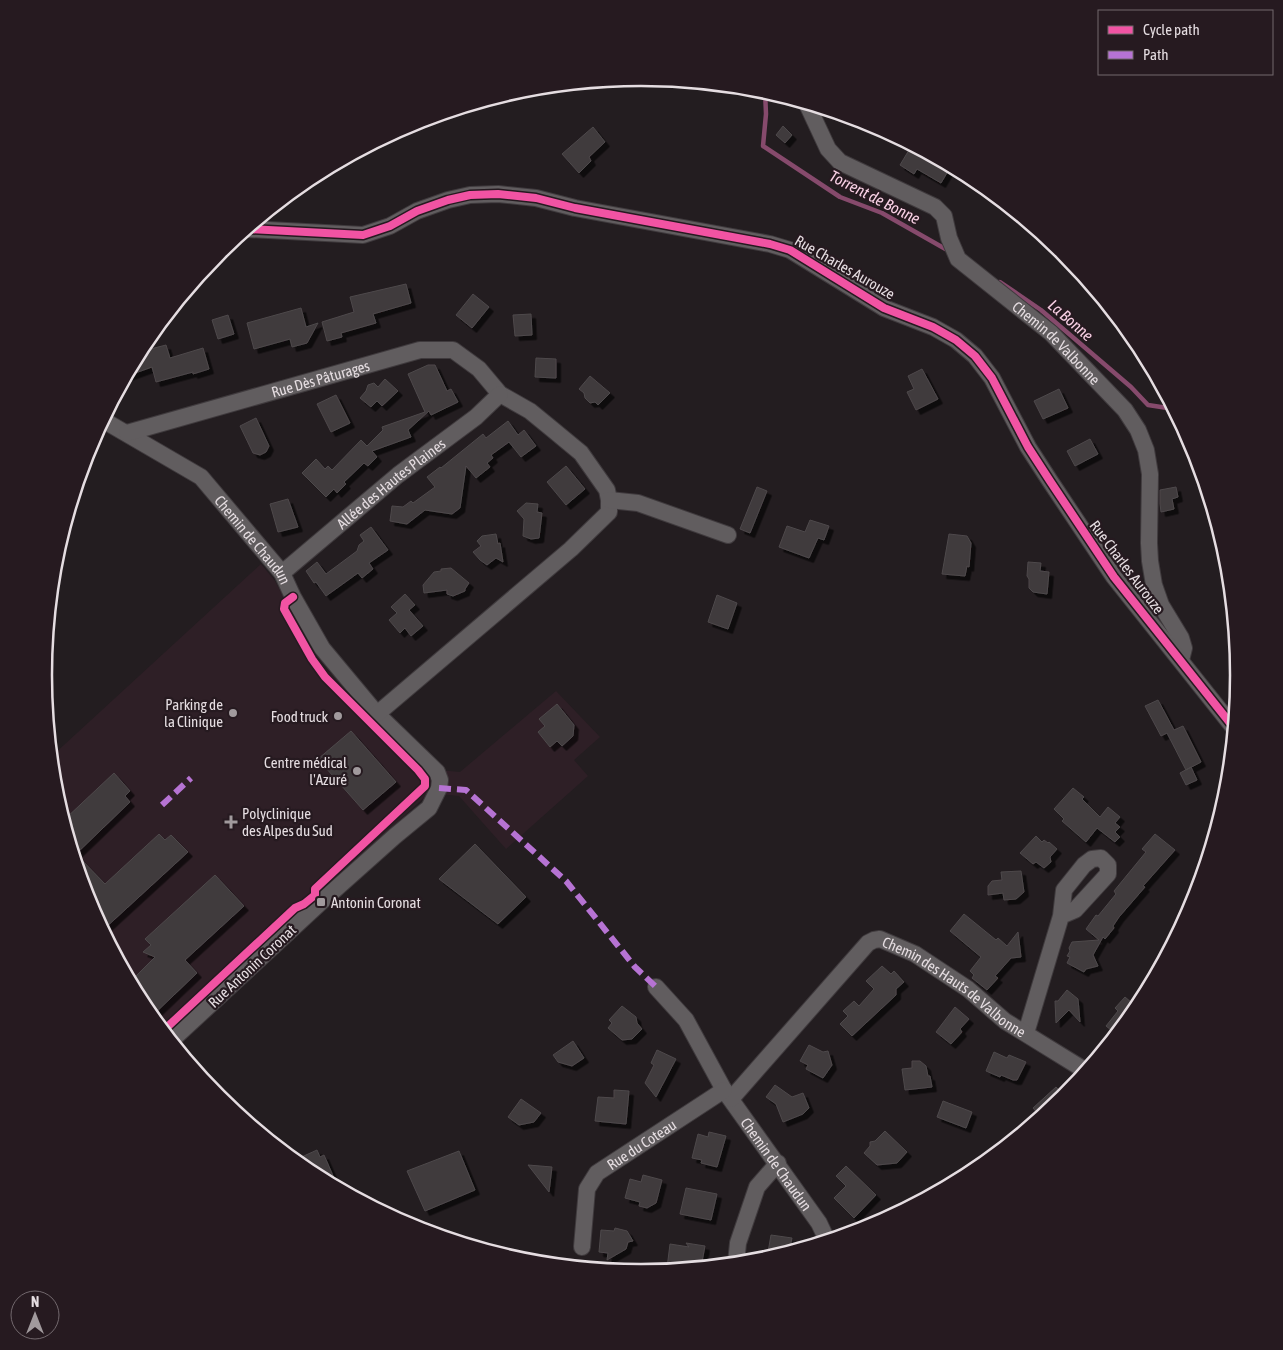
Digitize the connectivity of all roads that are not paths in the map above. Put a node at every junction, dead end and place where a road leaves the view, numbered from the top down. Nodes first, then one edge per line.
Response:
1 (810, 111) edge
2 (256, 229) edge
3 (500, 394) junction
4 (109, 423) edge
5 (127, 433) junction
6 (609, 500) junction
7 (728, 535) dead end
8 (282, 573) junction
9 (1181, 660) junction
10 (377, 714) junction
11 (1228, 721) edge
12 (440, 788) joint
13 (1062, 916) dead end
14 (656, 987) dead end
15 (1026, 1033) junction
16 (176, 1036) edge
17 (1080, 1067) edge
18 (728, 1094) junction
19 (778, 1163) junction
20 (825, 1235) edge
21 (582, 1247) dead end
22 (737, 1256) edge

1 - 9 street, Chemin de Valbonne
2 - 9 street, Rue Charles Aurouze
3 - 5 street, Rue Dès Pâturages
3 - 6 street
3 - 8 street, Allée des Hautes Plaines
4 - 5 street, Chemin de Chaudun
5 - 8 street, Chemin de Chaudun
6 - 7 street
6 - 10 street
8 - 10 street, Chemin de Chaudun
9 - 11 street, Rue Charles Aurouze
10 - 12 street, Chemin de Chaudun
12 - 16 street, Rue Antonin Coronat
13 - 15 street
14 - 18 street, Chemin de Chaudun
15 - 17 street, Chemin des Hauts de Valbonne
15 - 18 street, Chemin des Hauts de Valbonne
18 - 19 street, Chemin de Chaudun
18 - 21 street, Rue du Coteau
19 - 20 street, Chemin de Chaudun
19 - 22 street

